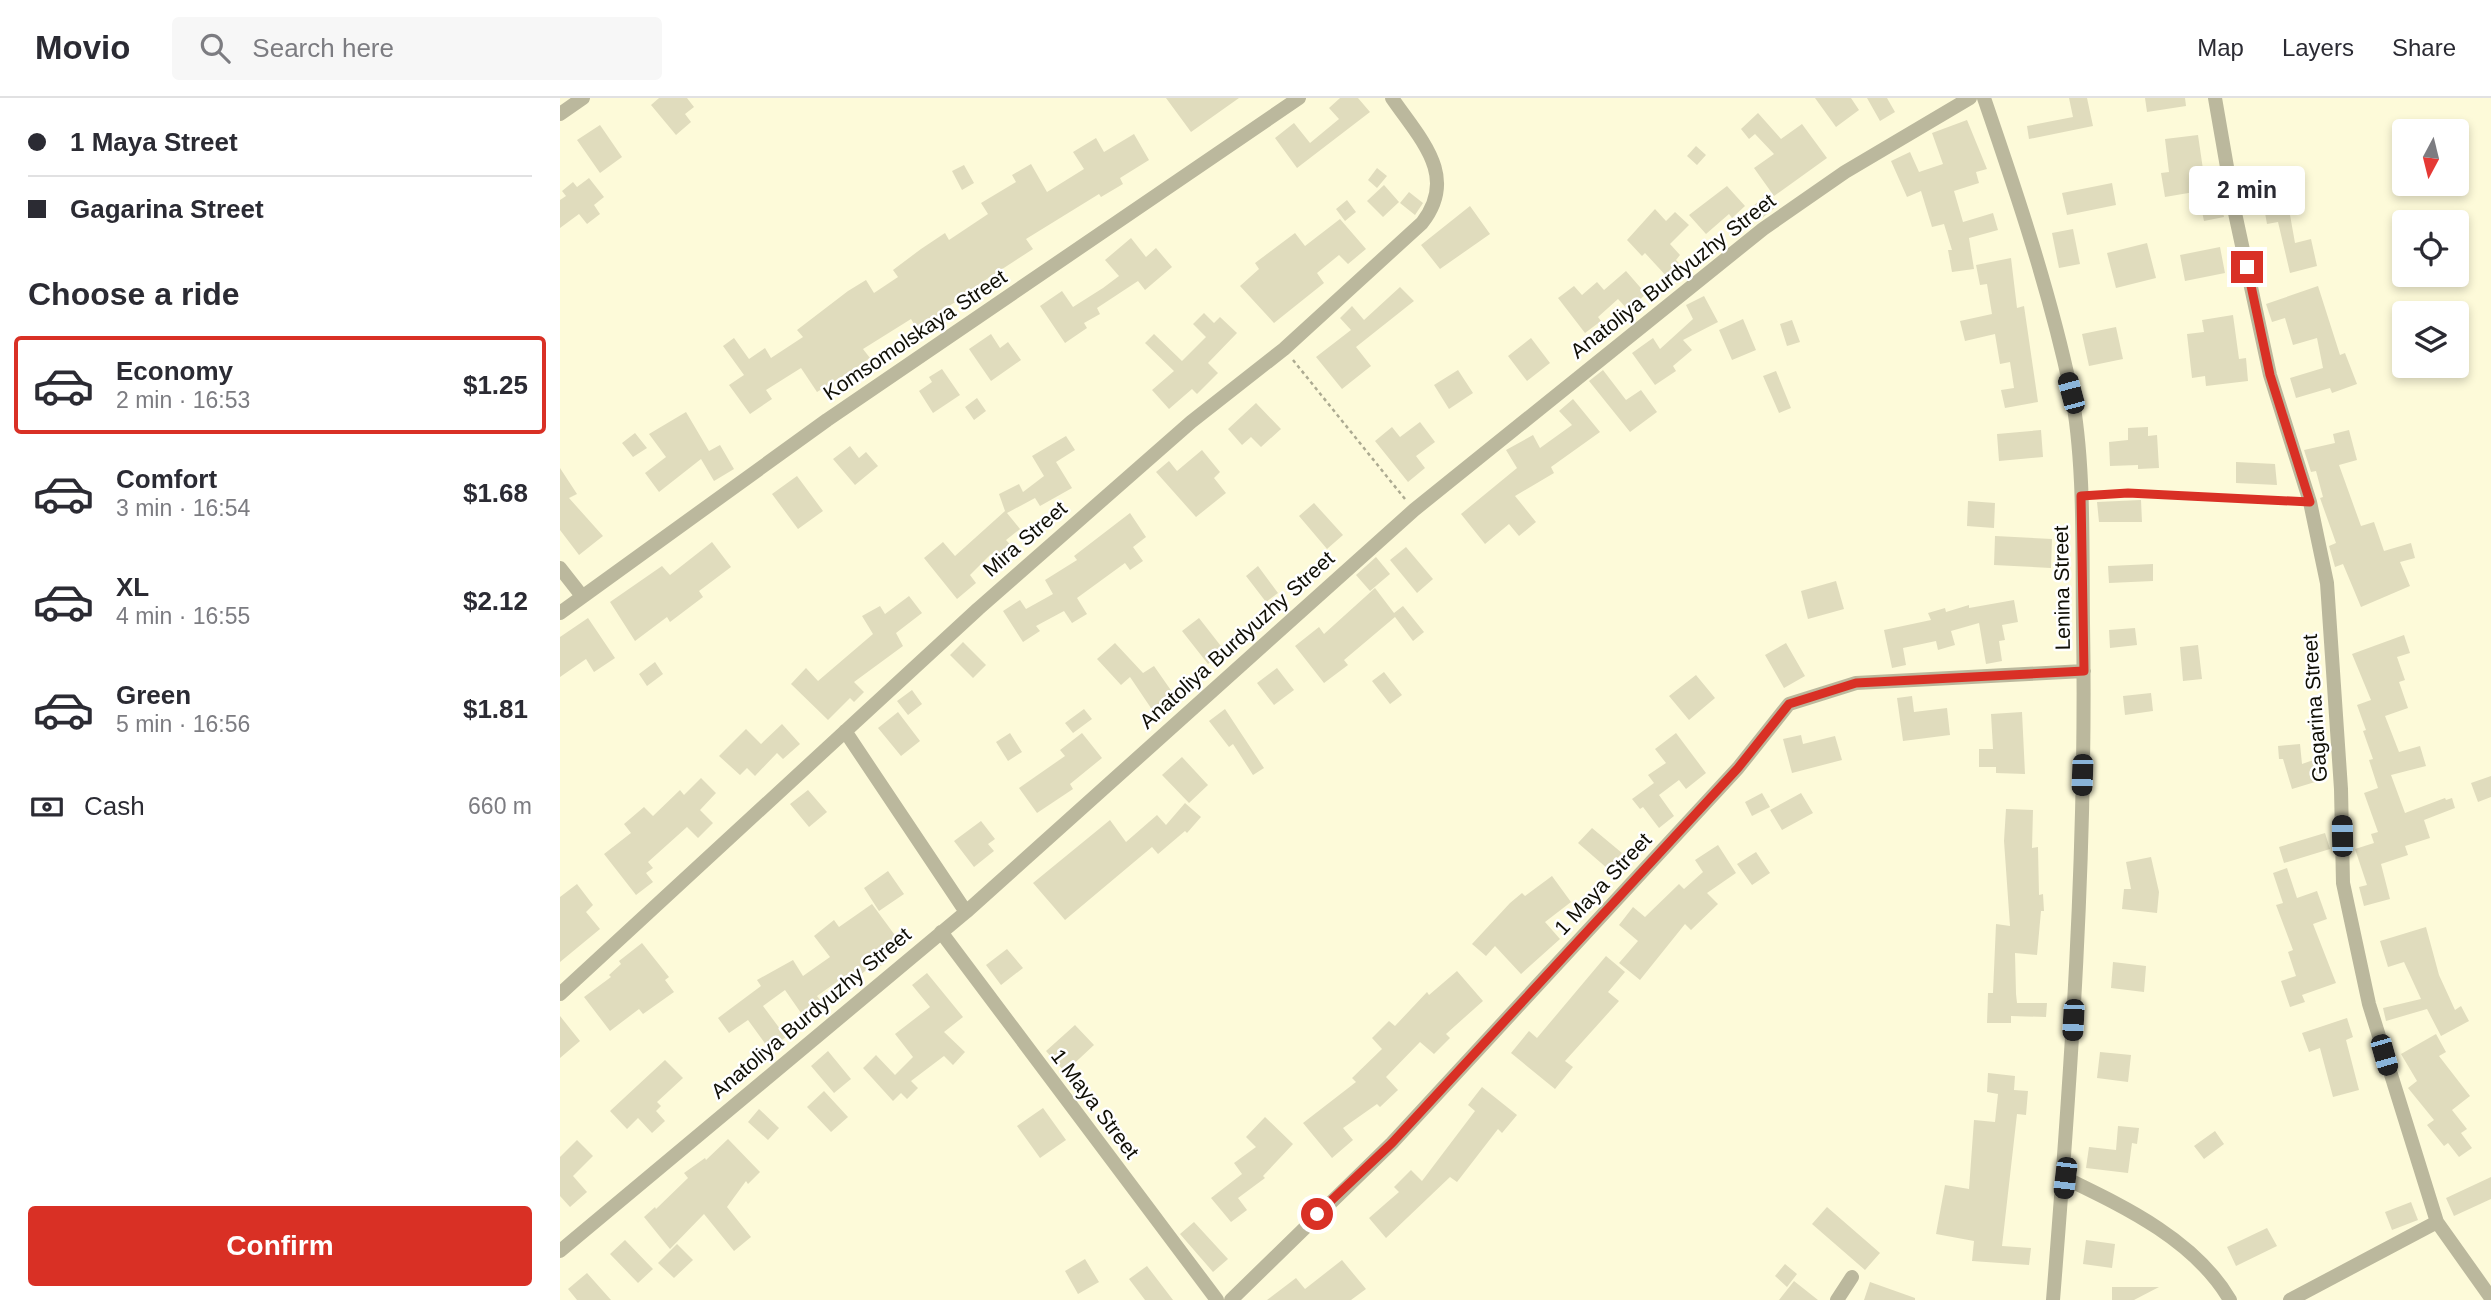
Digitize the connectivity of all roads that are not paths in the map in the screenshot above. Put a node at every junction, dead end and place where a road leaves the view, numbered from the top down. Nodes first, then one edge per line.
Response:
1 (583, 98) edge
2 (1299, 98) edge
3 (1392, 98) edge
4 (1970, 98) edge
5 (1984, 98) edge
6 (2215, 98) edge
7 (560, 114) edge
8 (2081, 496) junction
9 (2310, 502) junction
10 (560, 568) edge
11 (582, 596) junction
12 (560, 613) edge
13 (2084, 671) junction
14 (845, 731) junction
15 (965, 912) junction
16 (941, 932) junction
17 (560, 994) edge
18 (2065, 1178) junction
19 (2437, 1222) junction
20 (560, 1251) edge
21 (1852, 1277) dead end
22 (2491, 1298) edge
23 (1217, 1300) edge
24 (1231, 1300) edge
25 (1837, 1300) edge
26 (2053, 1300) edge
27 (2230, 1300) edge
28 (2290, 1300) edge

1 - 7 street
2 - 11 street, Komsomolskaya Street
3 - 14 street, Mira Street
4 - 15 street, Anatoliya Burdyuzhy Street
5 - 8 street, Lenina Street
6 - 9 street, Gagarina Street
8 - 9 lane
8 - 13 street, Lenina Street
9 - 19 street, Gagarina Street
10 - 11 street
11 - 12 street, Komsomolskaya Street
13 - 18 street, Lenina Street
13 - 24 street, 1 Maya Street
14 - 15 street
14 - 17 street, Mira Street
15 - 16 street, Anatoliya Burdyuzhy Street
16 - 20 street, Anatoliya Burdyuzhy Street
16 - 23 street, 1 Maya Street
18 - 26 street, Lenina Street
18 - 27 street
19 - 22 street, Gagarina Street
19 - 28 street
21 - 25 street

